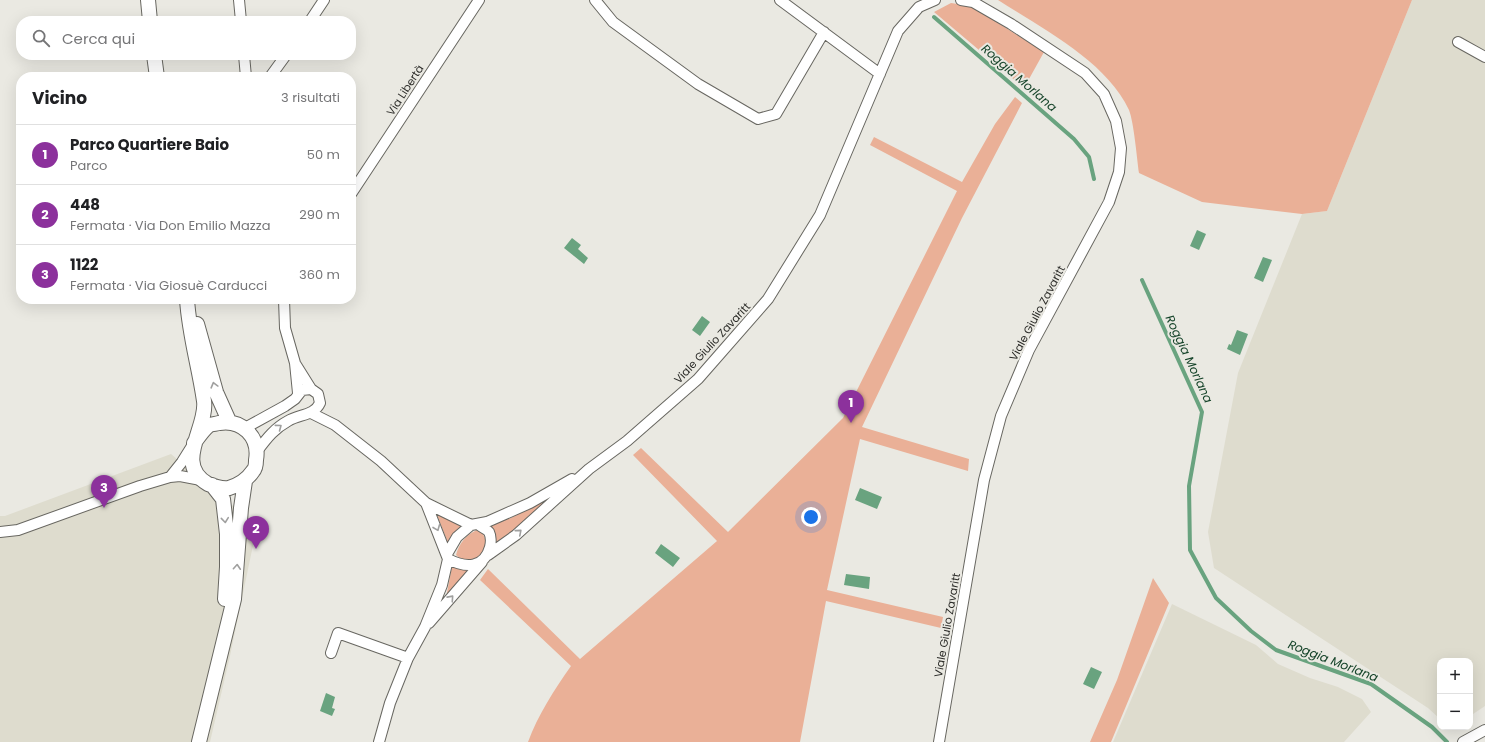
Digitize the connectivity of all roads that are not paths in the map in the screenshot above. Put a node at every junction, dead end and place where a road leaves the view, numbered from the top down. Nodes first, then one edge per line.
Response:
1 (148, 0) edge
2 (239, 0) edge
3 (324, 0) edge
4 (479, 0) edge
5 (595, 0) edge
6 (780, 0) edge
7 (935, 0) edge
8 (961, 0) edge
9 (150, 16) edge
10 (241, 16) edge
11 (313, 16) edge
12 (824, 32) junction
13 (1458, 42) dead end
14 (1485, 57) edge
15 (155, 60) edge
16 (244, 60) edge
17 (282, 60) edge
18 (156, 72) edge
19 (246, 72) edge
20 (274, 72) edge
21 (880, 74) junction
22 (356, 186) edge
23 (187, 304) edge
24 (189, 304) edge
25 (284, 304) edge
26 (295, 363) junction
27 (311, 389) junction
28 (297, 396) junction
29 (319, 405) junction
30 (308, 413) junction
31 (229, 421) junction
32 (335, 425) junction
33 (245, 428) junction
34 (194, 443) junction
35 (258, 450) junction
36 (589, 470) junction
37 (170, 477) junction
38 (245, 481) junction
39 (206, 483) junction
40 (426, 503) junction
41 (475, 525) junction
42 (0, 532) edge
43 (448, 556) junction
44 (485, 558) junction
45 (425, 627) junction
46 (222, 646) junction
47 (331, 653) dead end
48 (408, 658) junction
49 (1485, 730) edge
50 (1465, 741) edge
51 (199, 742) edge
52 (379, 742) edge
53 (939, 742) edge

1 - 9 street
2 - 10 street
3 - 11 street
4 - 22 street, Via Libertà
5 - 12 street
6 - 12 street
7 - 21 street, Viale Giulio Zavaritt
8 - 53 street, Viale Giulio Zavaritt
12 - 21 street
13 - 14 street
15 - 18 street
16 - 19 street
17 - 20 street
21 - 36 street, Viale Giulio Zavaritt
23 - 34 street
31 -> 24 street
25 - 26 street
26 - 27 street
26 - 28 street
27 - 28 street
27 - 29 street
28 - 30 street
28 - 33 street
29 - 30 street
29 - 32 street
30 - 32 street
35 -> 30 street
31 - 33 street
31 - 34 street
32 - 40 street
33 - 35 street
34 - 37 street
34 - 39 street
35 - 38 street
36 - 41 street, Viale Giulio Zavaritt
44 -> 36 street, Viale Giulio Zavaritt
37 - 39 street
37 - 42 street
38 - 39 street
46 -> 38 street
39 -> 46 street
40 - 41 street
40 -> 43 street
41 - 43 street
41 - 44 street
43 - 44 street
43 - 45 street, Viale Giulio Zavaritt
45 -> 44 street, Viale Giulio Zavaritt
45 - 48 street, Viale Giulio Zavaritt
46 - 51 street
47 - 48 street
48 - 52 street, Viale Giulio Zavaritt
49 - 50 street

